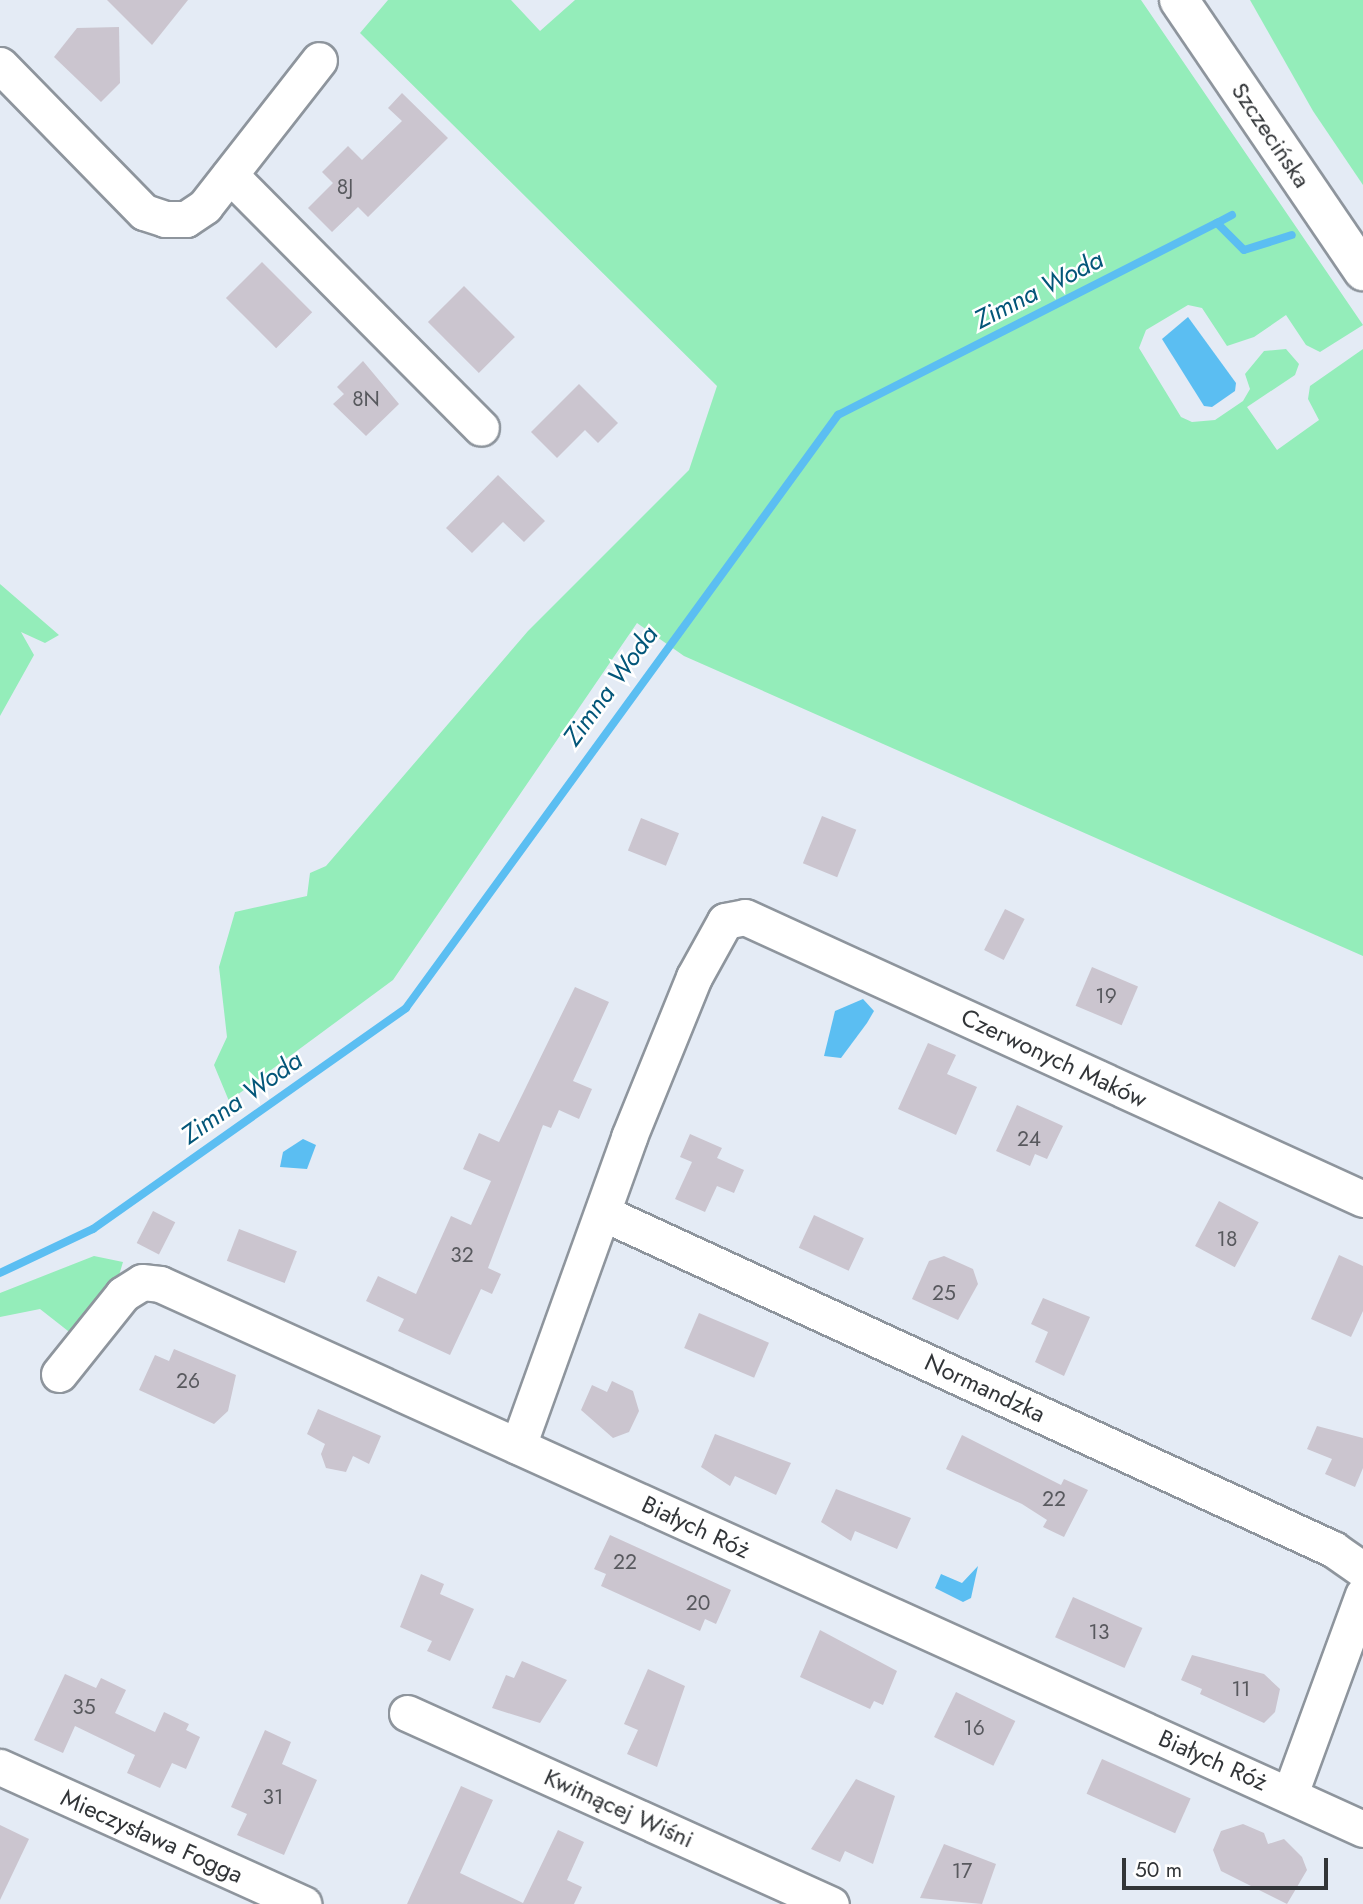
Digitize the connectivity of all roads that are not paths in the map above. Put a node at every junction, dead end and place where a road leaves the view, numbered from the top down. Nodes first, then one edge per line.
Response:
1 (1180, 0) edge
2 (319, 60) dead end
3 (0, 65) edge
4 (230, 175) junction
5 (1363, 271) edge
6 (481, 428) dead end
7 (1363, 1199) edge
8 (603, 1213) junction
9 (59, 1374) dead end
10 (518, 1446) junction
11 (1363, 1570) edge
12 (1363, 1595) edge
13 (407, 1713) dead end
14 (0, 1767) edge
15 (1290, 1794) junction
16 (1363, 1829) edge
17 (304, 1904) edge
18 (831, 1904) edge

1 - 5 main road, Szczecińska
2 - 4 street
3 - 4 street
4 - 6 street
7 - 8 street, Czerwonych Maków
8 - 10 street
8 - 11 street, Normandzka
9 - 10 street, Białych Róż
10 - 15 street, Białych Róż
12 - 15 street
13 - 18 street, Kwitnącej Wiśni
14 - 17 street, Mieczysława Fogga
15 - 16 street, Białych Róż

